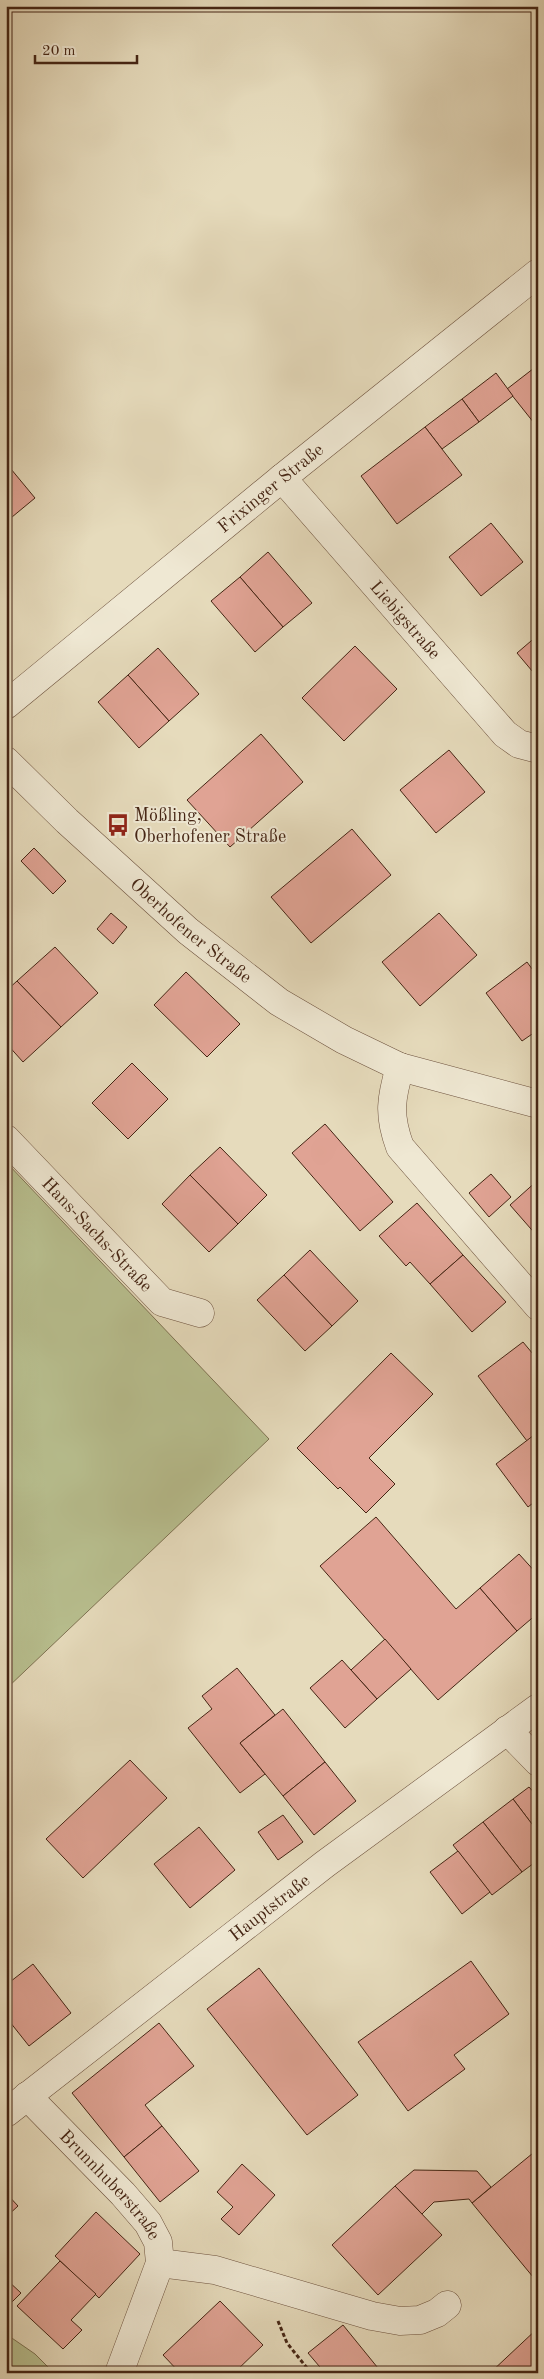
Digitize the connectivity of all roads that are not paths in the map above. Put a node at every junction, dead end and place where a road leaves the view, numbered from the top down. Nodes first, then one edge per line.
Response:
1 (538, 273) edge
2 (282, 478) junction
3 (6, 705) edge
4 (538, 749) edge
5 (6, 761) edge
6 (400, 1067) junction
7 (538, 1104) edge
8 (6, 1139) edge
9 (538, 1306) edge
10 (200, 1313) dead end
11 (536, 1708) edge
12 (507, 1730) junction
13 (538, 1762) edge
14 (27, 2096) junction
15 (6, 2113) edge
16 (160, 2263) junction
17 (447, 2305) dead end
18 (119, 2373) edge

1 - 2 street, Frixinger Straße
2 - 3 street, Frixinger Straße
2 - 4 street, Liebigstraße
5 - 6 street, Oberhofener Straße
6 - 7 street, Oberhofener Straße
6 - 9 street
8 - 10 street, Hans-Sachs-Straße
11 - 12 street, Hauptstraße
12 - 13 street
12 - 14 street, Hauptstraße
14 - 15 street, Hauptstraße
14 - 16 street, Brunnhuberstraße
16 - 17 street
16 - 18 street, Brunnhuberstraße

